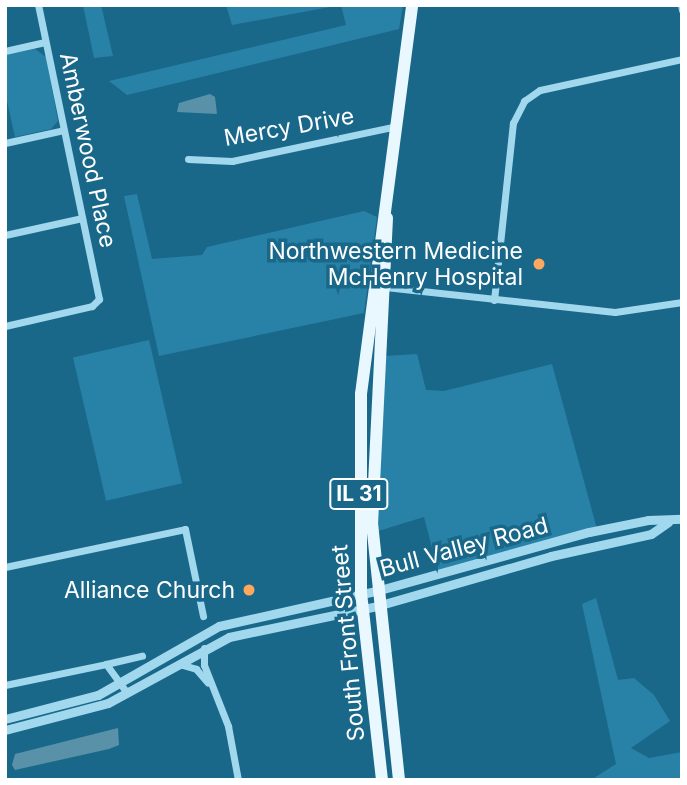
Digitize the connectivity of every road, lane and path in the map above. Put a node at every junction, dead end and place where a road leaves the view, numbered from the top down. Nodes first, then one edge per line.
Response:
1 (38, 5) edge
2 (412, 5) edge
3 (45, 42) junction
4 (5, 51) edge
5 (682, 60) edge
6 (396, 127) junction
7 (64, 130) junction
8 (5, 143) edge
9 (188, 159) dead end
10 (387, 210) junction
11 (82, 218) junction
12 (5, 234) edge
13 (385, 288) junction
14 (494, 300) junction
15 (682, 302) edge
16 (5, 326) edge
17 (682, 519) edge
18 (668, 522) junction
19 (5, 567) edge
20 (376, 591) junction
21 (362, 594) junction
22 (377, 606) junction
23 (363, 610) junction
24 (203, 616) dead end
25 (205, 648) junction
26 (142, 656) dead end
27 (106, 664) junction
28 (178, 664) junction
29 (120, 684) junction
30 (5, 685) edge
31 (214, 689) junction
32 (127, 693) junction
33 (5, 719) edge
34 (5, 730) edge
35 (238, 780) edge
36 (383, 780) edge
37 (399, 780) edge

1 - 3 street, Amberwood Place
2 - 6 main road, South Front Street / IL 31
3 - 4 street
3 - 7 street, Amberwood Place
5 - 14 street
6 - 9 street, Mercy Drive
6 - 10 main road, South Front Street / IL 31
7 - 8 street
7 - 11 street, Amberwood Place
10 - 13 main road, South Front Street / IL 31
10 - 21 main road, South Front Street / IL 31
11 - 12 street
11 - 16 street, Amberwood Place
13 - 14 street
13 - 20 main road, South Front Street / IL 31
14 - 15 street
17 - 18 street, Bull Valley Road
18 - 20 street, Bull Valley Road
18 - 22 street, Bull Valley Road
19 - 24 street
20 - 21 street, Bull Valley Road
20 - 22 main road, South Front Street / IL 31
21 - 23 main road, South Front Street / IL 31
21 - 29 street, Bull Valley Road
22 - 23 street, Bull Valley Road
22 - 37 main road, South Front Street / IL 31
23 - 25 street, Bull Valley Road
23 - 36 main road, South Front Street / IL 31
25 - 28 street, Bull Valley Road
25 - 31 street
26 - 27 street
27 - 29 street
27 - 30 street
28 - 31 street
28 - 32 street, Bull Valley Road
29 - 32 street
29 - 33 street, Bull Valley Road
31 - 35 street
32 - 34 street, Bull Valley Road

